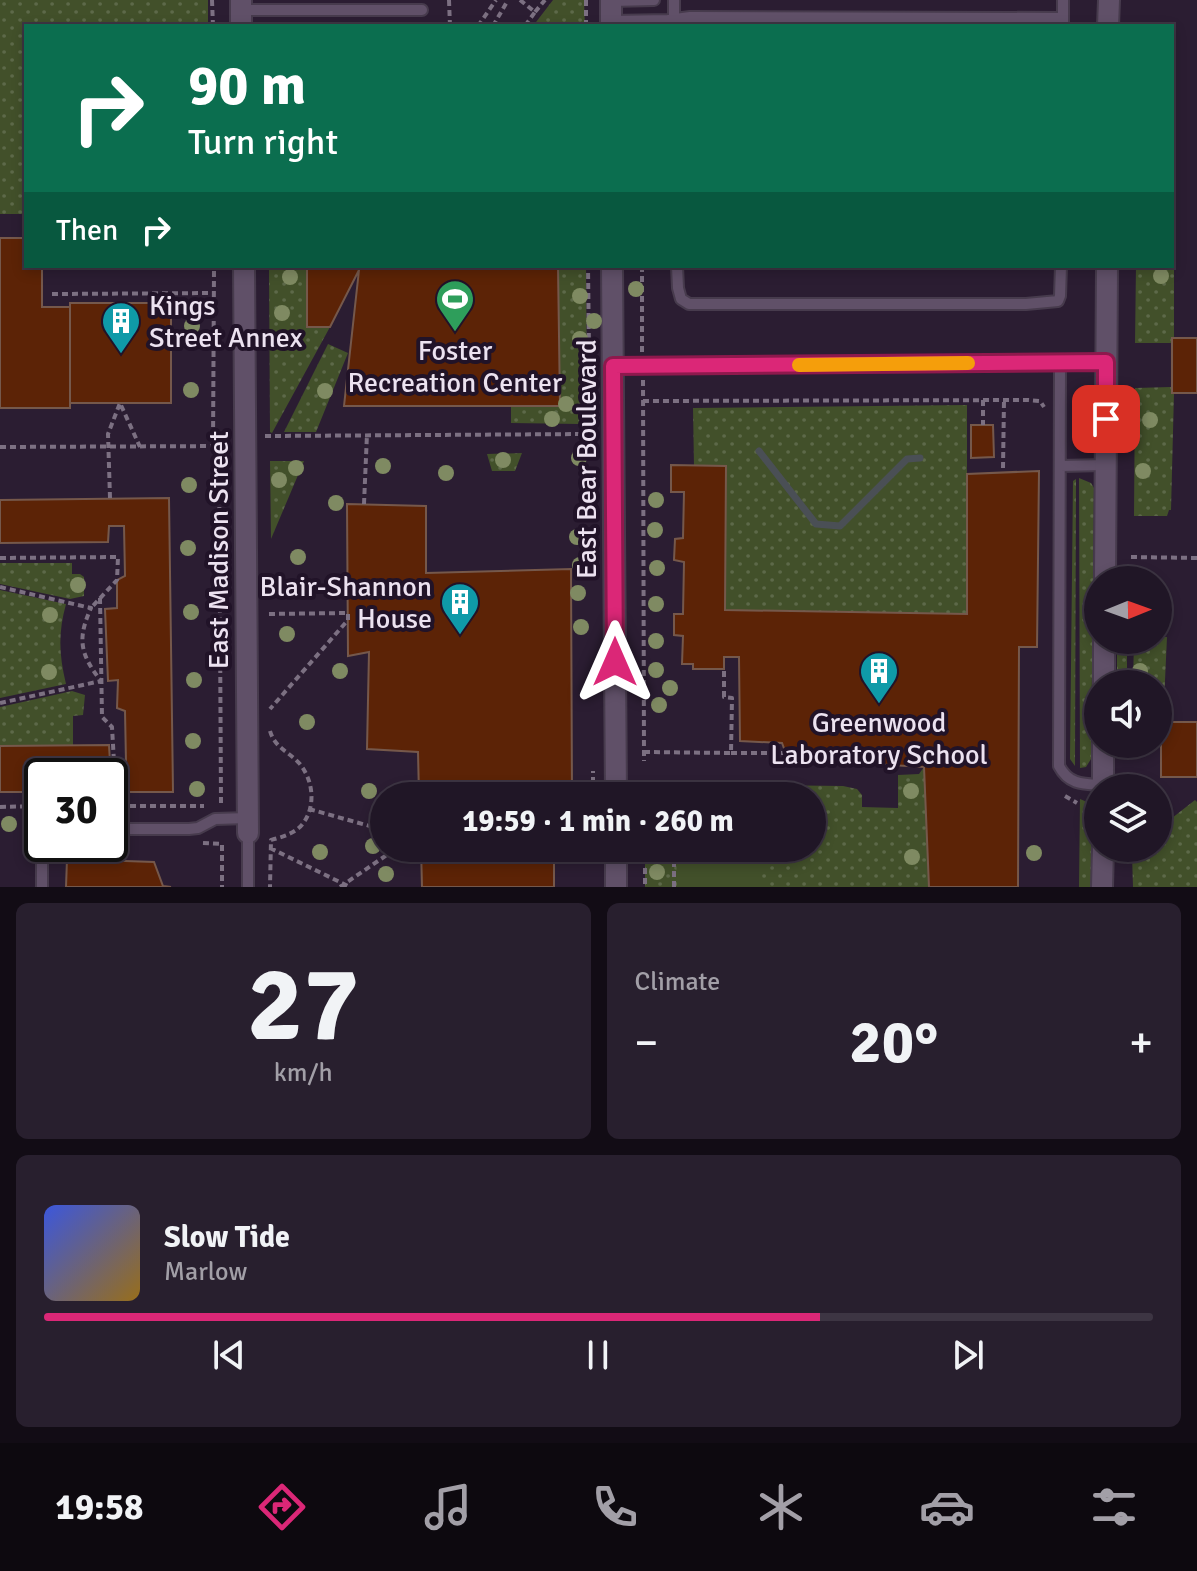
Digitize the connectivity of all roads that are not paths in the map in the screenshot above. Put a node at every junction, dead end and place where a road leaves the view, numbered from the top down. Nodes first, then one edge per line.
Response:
1 (654, 0) edge
2 (674, 0) edge
3 (1063, 0) edge
4 (1109, 0) edge
5 (422, 10) dead end
6 (241, 12) edge
7 (611, 12) edge
8 (674, 22) edge
9 (1063, 22) edge
10 (1108, 24) edge
11 (244, 268) edge
12 (612, 268) edge
13 (677, 268) edge
14 (1061, 268) edge
15 (1107, 268) edge
16 (1106, 362) junction
17 (1060, 363) junction
18 (613, 366) junction
19 (1105, 465) junction
20 (1060, 466) junction
21 (1105, 566) edge
22 (616, 782) edge
23 (1084, 785) edge
24 (248, 826) junction
25 (128, 829) edge
26 (42, 862) edge
27 (616, 862) edge
28 (1103, 862) edge
29 (42, 887) edge
30 (248, 887) edge
31 (616, 887) edge
32 (1102, 887) edge

1 - 7 lane
2 - 8 lane
3 - 9 lane
4 - 10 street
5 - 6 lane
7 - 8 lane
8 - 9 lane
11 - 24 street, East Madison Street
12 - 18 street, East Bear Boulevard
13 - 14 lane
15 - 16 street
16 - 17 lane
16 - 19 street
17 - 18 lane
17 - 20 lane
18 - 22 street, East Bear Boulevard
19 - 20 lane
19 - 21 street
20 - 23 lane
24 - 25 lane
24 - 30 lane
26 - 29 lane
27 - 31 street
28 - 32 street

